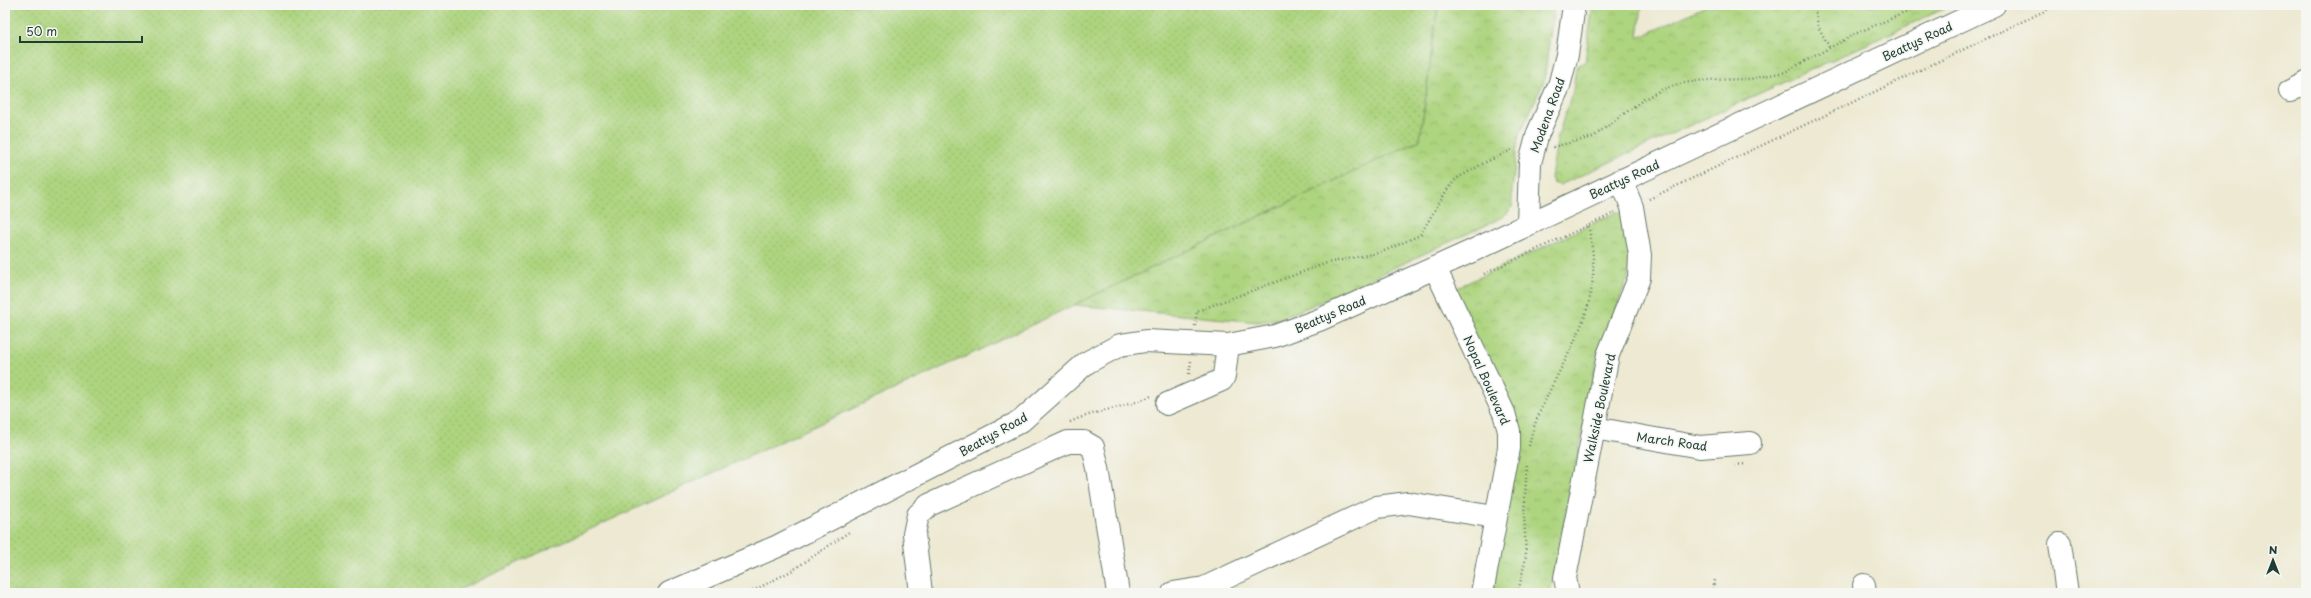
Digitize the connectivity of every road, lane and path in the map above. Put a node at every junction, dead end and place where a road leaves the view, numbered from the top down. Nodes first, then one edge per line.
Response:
1 (1574, 5) edge
2 (1815, 5) edge
3 (1924, 5) edge
4 (1994, 5) edge
5 (2057, 5) edge
6 (1829, 47) junction
7 (1539, 147) junction
8 (1621, 180) junction
9 (1632, 207) junction
10 (1538, 219) junction
11 (1588, 225) junction
12 (1435, 268) junction
13 (1484, 274) dead end
14 (1193, 344) junction
15 (1228, 345) junction
16 (1188, 379) dead end
17 (1161, 399) joint
18 (1064, 425) dead end
19 (1594, 428) junction
20 (1750, 443) dead end
21 (1529, 449) dead end
22 (1528, 455) dead end
23 (1495, 517) junction
24 (855, 528) dead end
25 (2060, 544) dead end
26 (1714, 580) dead end
27 (669, 593) edge
28 (749, 593) edge
29 (921, 593) edge
30 (1118, 593) edge
31 (1173, 593) edge
32 (1482, 593) edge
33 (1518, 593) edge
34 (1568, 593) edge
35 (1712, 593) edge
36 (2067, 593) edge

1 - 7 street, Modena Road
2 - 6 path
3 - 6 path
4 - 8 street, Beattys Road
5 - 9 path
6 - 7 path
7 - 10 street, Modena Road
7 - 14 path
8 - 9 street, Walkside Boulevard
8 - 10 street, Beattys Road
9 - 11 path
9 - 19 street, Walkside Boulevard
10 - 12 street, Beattys Road
11 - 13 path
11 - 21 path
12 - 15 street, Beattys Road
12 - 23 street, Nopal Boulevard
14 - 15 street, Beattys Road
14 - 16 path
14 - 27 street, Beattys Road
15 - 17 street
17 - 18 path
19 - 20 street, March Road
19 - 34 street, Walkside Boulevard
22 - 33 path
23 - 31 street
23 - 32 street, Nopal Boulevard
24 - 28 path
25 - 36 street
26 - 35 path
29 - 30 street

